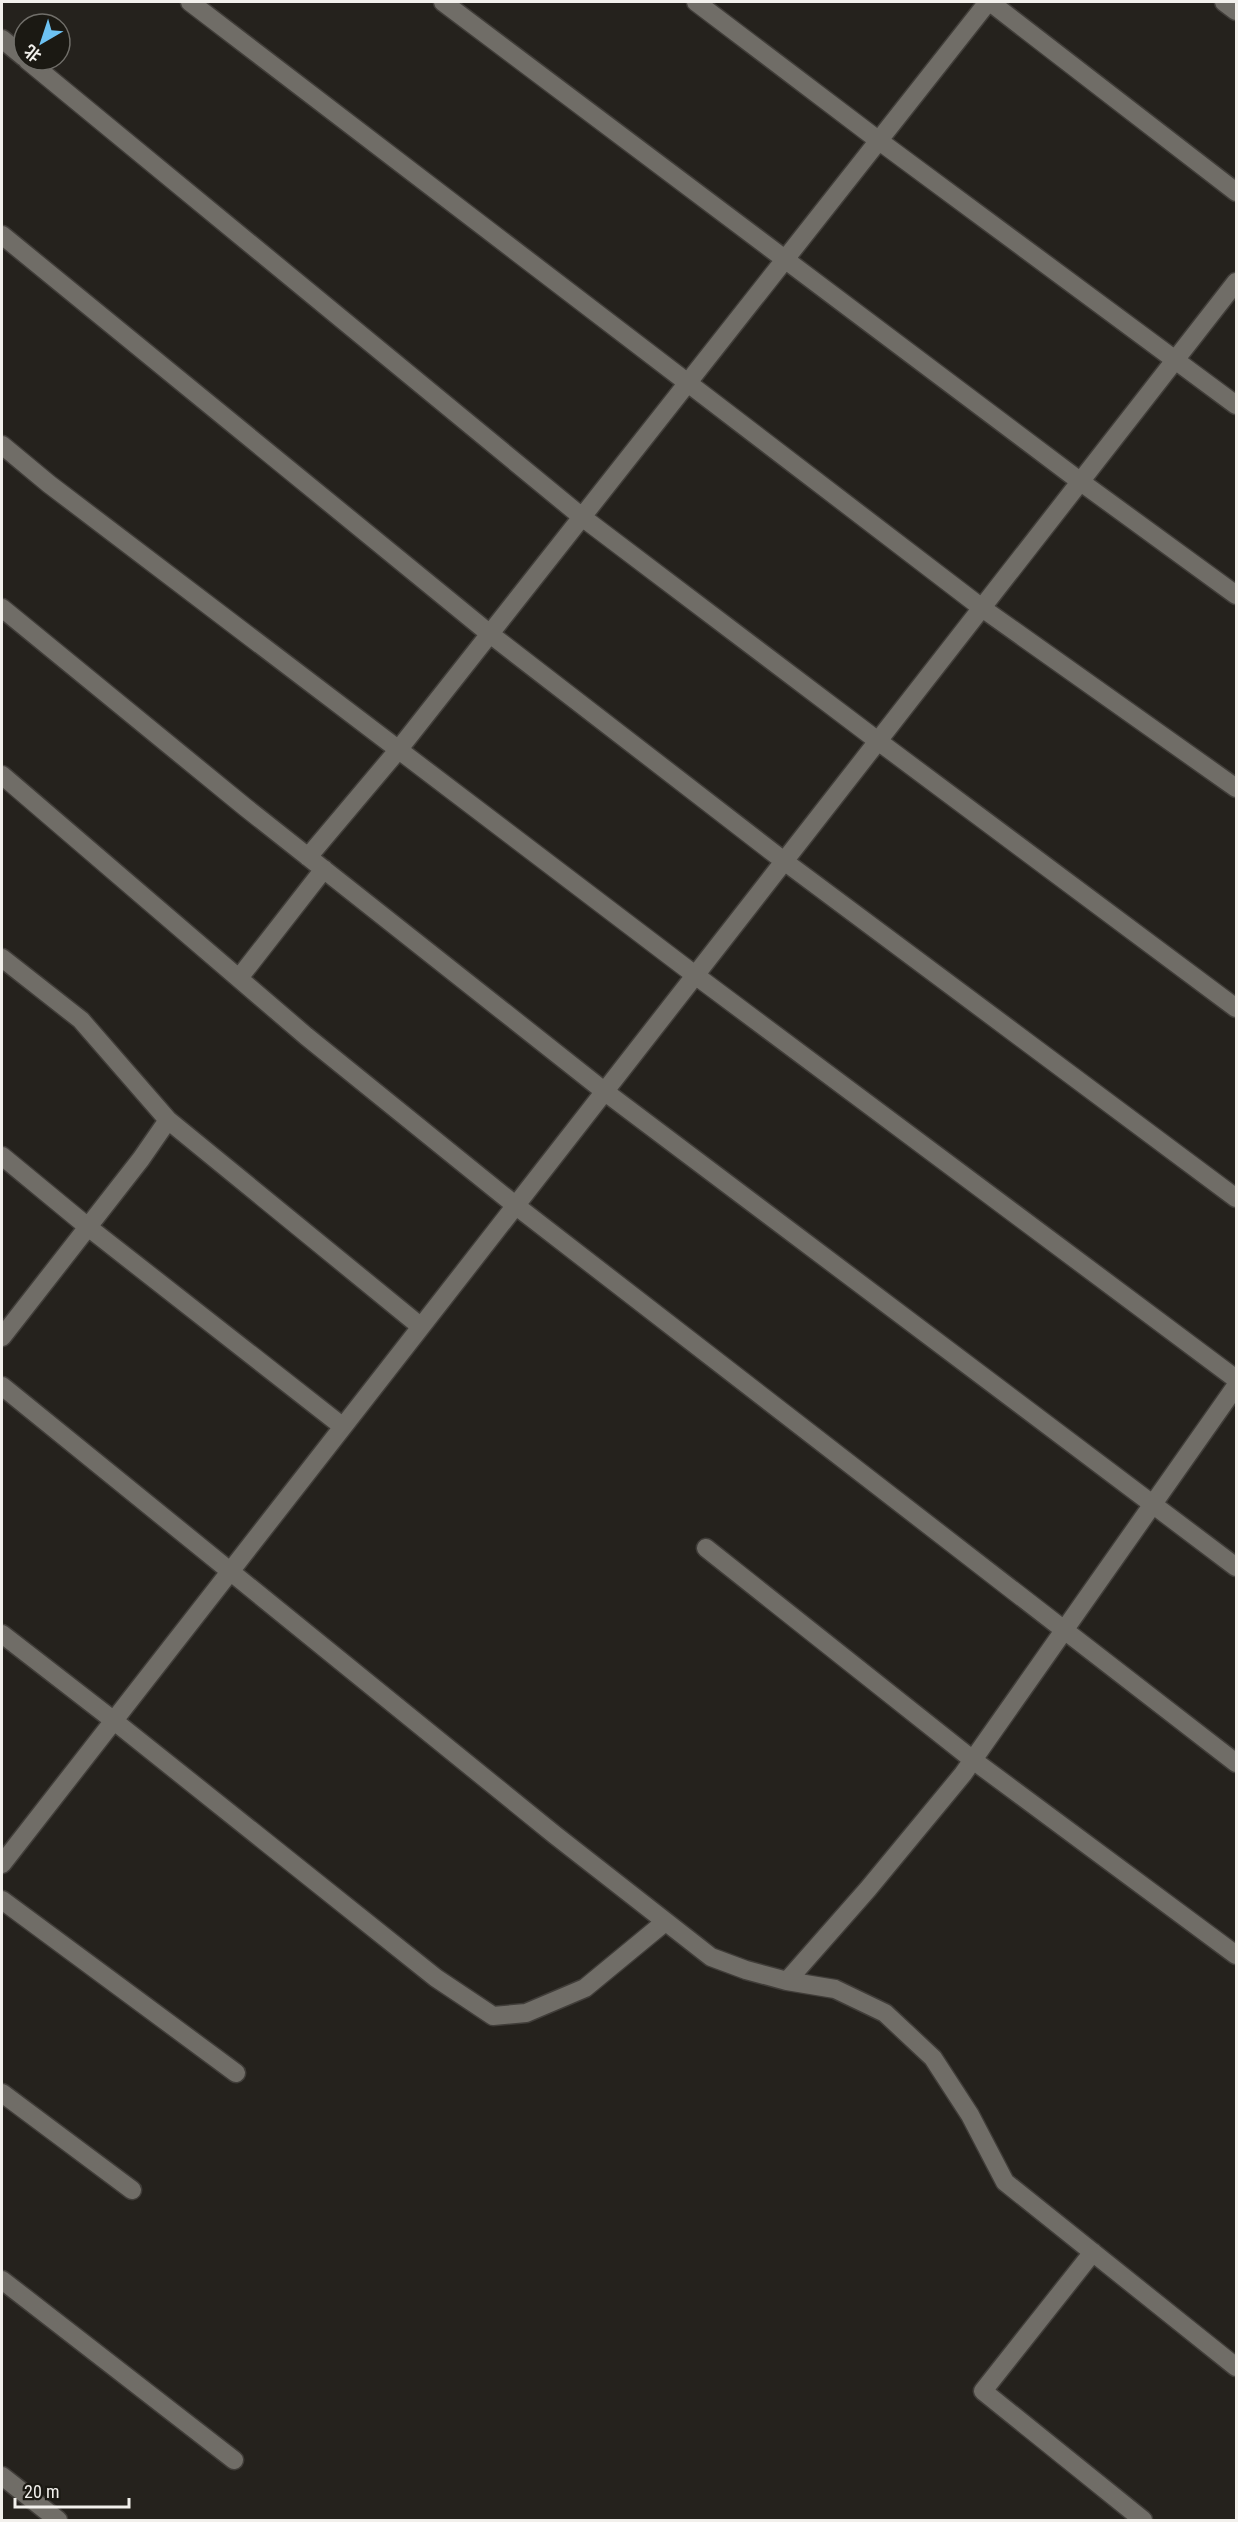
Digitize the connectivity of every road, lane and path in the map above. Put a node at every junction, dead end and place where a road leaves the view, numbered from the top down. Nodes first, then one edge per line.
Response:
1 (190, 2) edge
2 (443, 2) edge
3 (696, 2) edge
4 (989, 2) edge
5 (1224, 2) edge
6 (1236, 11) edge
7 (42, 72) edge
8 (878, 140) junction
9 (1236, 192) edge
10 (2, 235) edge
11 (784, 260) junction
12 (1236, 282) edge
13 (1176, 359) junction
14 (688, 382) junction
15 (1236, 405) edge
16 (2, 445) edge
17 (1080, 482) junction
18 (582, 517) junction
19 (1236, 596) edge
20 (2, 608) edge
21 (982, 608) junction
22 (490, 634) junction
23 (878, 741) junction
24 (399, 749) junction
25 (2, 776) edge
26 (1236, 788) edge
27 (308, 857) junction
28 (784, 861) junction
29 (324, 869) junction
30 (2, 958) edge
31 (695, 975) junction
32 (239, 978) junction
33 (1236, 1008) edge
34 (604, 1091) junction
35 (168, 1120) junction
36 (2, 1156) edge
37 (1236, 1198) edge
38 (515, 1205) junction
39 (88, 1227) junction
40 (420, 1326) junction
41 (2, 1337) edge
42 (1236, 1379) edge
43 (2, 1386) edge
44 (1236, 1386) edge
45 (342, 1426) junction
46 (1154, 1503) junction
47 (706, 1548) dead end
48 (1236, 1567) edge
49 (229, 1571) junction
50 (1064, 1631) junction
51 (2, 1634) edge
52 (113, 1720) junction
53 (973, 1760) junction
54 (1236, 1763) edge
55 (2, 1864) edge
56 (2, 1900) edge
57 (665, 1922) junction
58 (1236, 1955) edge
59 (787, 1981) junction
60 (236, 2073) dead end
61 (2, 2093) edge
62 (132, 2190) dead end
63 (1093, 2252) junction
64 (2, 2280) edge
65 (1236, 2367) edge
66 (234, 2460) dead end
67 (2, 2476) edge
68 (58, 2520) edge
69 (1143, 2520) edge

1 - 14 street
2 - 11 street
3 - 8 street
4 - 8 street
4 - 9 street
5 - 6 street
7 - 18 street
8 - 11 street
8 - 13 street
10 - 22 street
11 - 14 street
11 - 17 street
12 - 13 street
13 - 15 street
13 - 17 street
14 - 18 street
14 - 21 street
16 - 24 street
17 - 19 street
17 - 21 street
18 - 22 street
18 - 23 street
20 - 27 street
21 - 23 street
21 - 26 street
22 - 24 street
22 - 28 street
23 - 28 street
23 - 33 street
24 - 27 street
24 - 31 street
25 - 32 street
27 - 29 street
28 - 31 street
28 - 37 street
29 - 32 street
29 - 34 street
30 - 35 street
31 - 34 street
31 - 42 street
32 - 38 street
34 - 38 street
34 - 46 street
35 - 39 street
35 - 40 street
36 - 39 street
38 - 40 street
38 - 50 street
39 - 41 street
39 - 45 street
40 - 45 street
43 - 49 street
44 - 46 street
45 - 49 street
46 - 48 street
46 - 50 street
47 - 53 street
49 - 52 street
49 - 57 street
50 - 53 street
50 - 54 street
51 - 52 street
52 - 55 street
52 - 57 street
53 - 58 street
53 - 59 street
56 - 60 street
57 - 59 street
59 - 63 street
61 - 62 street
63 - 65 street
63 - 69 street
64 - 66 street
67 - 68 street

